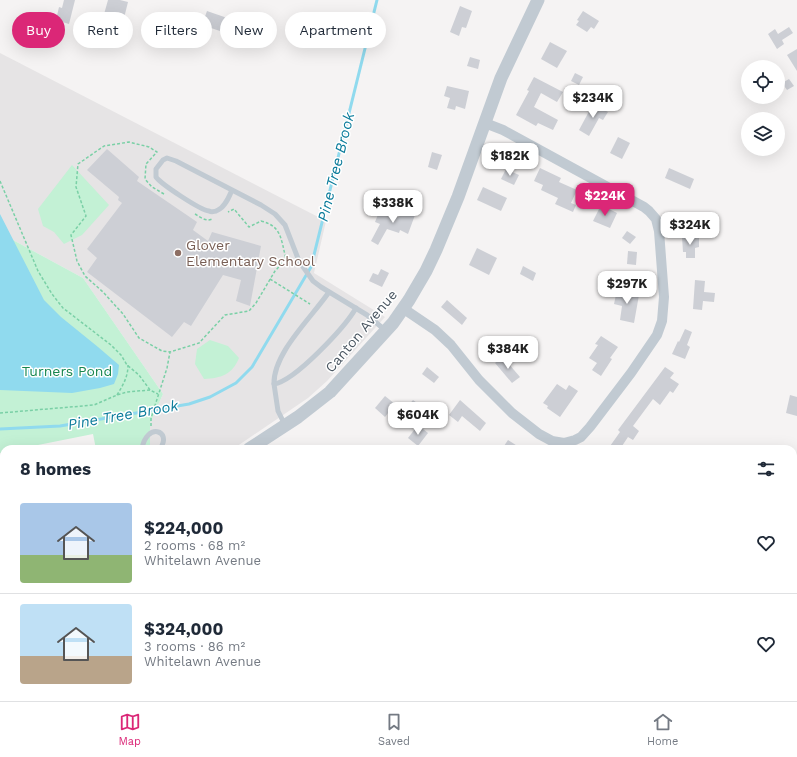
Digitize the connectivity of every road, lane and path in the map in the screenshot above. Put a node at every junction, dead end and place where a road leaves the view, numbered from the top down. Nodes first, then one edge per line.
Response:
1 (538, 0) edge
2 (485, 123) junction
3 (0, 181) edge
4 (232, 190) junction
5 (165, 195) dead end
6 (190, 211) dead end
7 (228, 212) dead end
8 (215, 218) dead end
9 (270, 279) junction
10 (329, 292) junction
11 (306, 300) dead end
12 (356, 308) junction
13 (404, 309) junction
14 (386, 331) junction
15 (170, 352) junction
16 (128, 364) junction
17 (274, 384) junction
18 (150, 390) junction
19 (117, 394) junction
20 (159, 395) junction
21 (0, 413) edge
22 (151, 418) dead end
23 (285, 425) junction
24 (143, 445) edge
25 (163, 445) edge
26 (255, 445) edge

1 - 2 street, Canton Avenue
2 - 13 street, Canton Avenue
2 - 13 street
3 - 16 path
4 - 4 lane
4 - 10 lane
5 - 15 path
6 - 8 path
7 - 9 path
9 - 11 path
9 - 15 path
10 - 12 lane
10 - 17 lane
12 - 14 lane
12 - 17 lane
13 - 14 street, Canton Avenue
14 - 23 street, Canton Avenue
15 - 20 path
16 - 18 path
16 - 19 path
17 - 23 lane
18 - 19 path
18 - 20 path
19 - 21 path
20 - 22 path
23 - 26 street, Canton Avenue
24 - 25 lane

